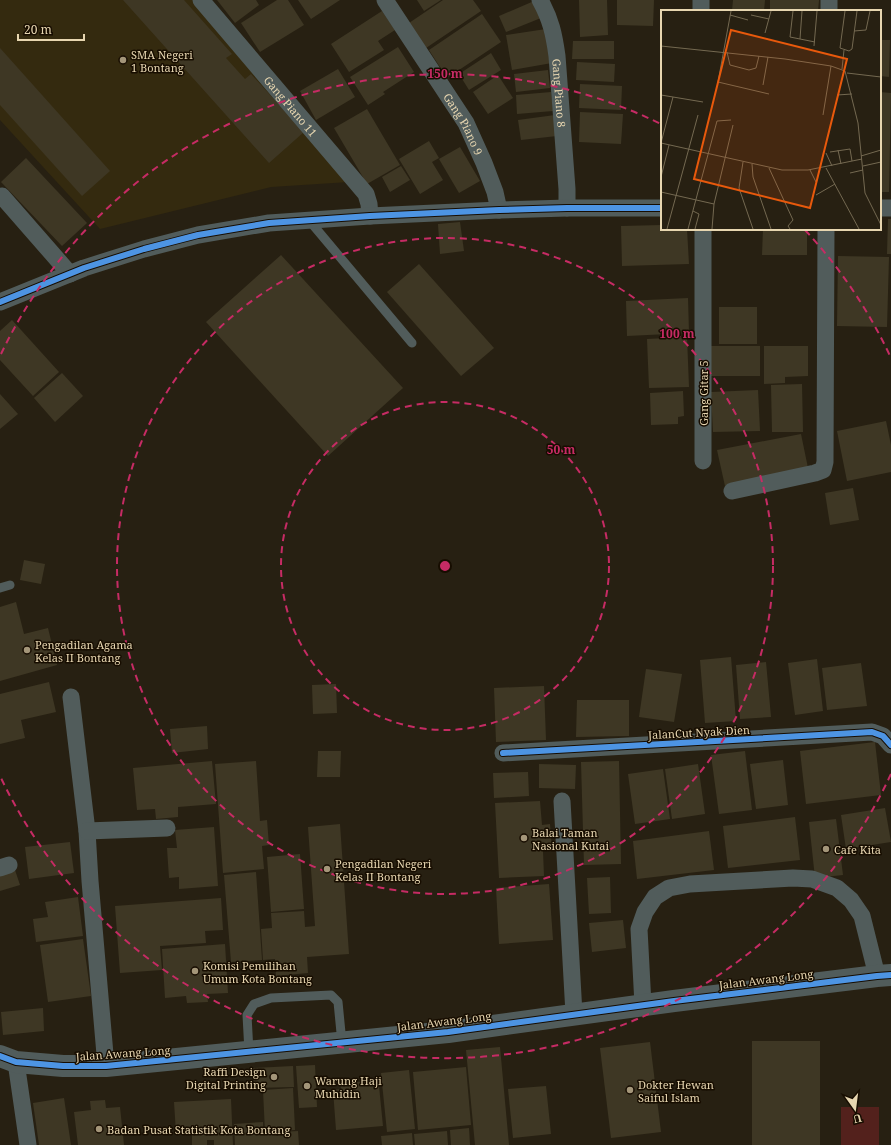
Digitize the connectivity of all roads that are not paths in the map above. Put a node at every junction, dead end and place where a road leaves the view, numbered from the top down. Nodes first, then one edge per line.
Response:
1 (201, 0) edge
2 (385, 0) edge
3 (540, 0) edge
4 (701, 0) edge
5 (830, 0) edge
6 (702, 10) edge
7 (829, 10) edge
8 (2, 196) dead end
9 (567, 200) junction
10 (497, 202) junction
11 (368, 204) junction
12 (661, 208) edge
13 (308, 219) junction
14 (703, 230) edge
15 (826, 230) edge
16 (62, 264) junction
17 (0, 302) edge
18 (412, 342) dead end
19 (703, 461) dead end
20 (732, 491) dead end
21 (10, 584) dead end
22 (0, 588) edge
23 (71, 697) dead end
24 (891, 745) edge
25 (503, 753) dead end
26 (562, 801) dead end
27 (167, 828) dead end
28 (87, 831) junction
29 (884, 976) edge
30 (643, 1005) junction
31 (574, 1014) junction
32 (342, 1043) junction
33 (249, 1052) junction
34 (8, 1059) edge
35 (106, 1066) junction
36 (28, 1145) edge

1 - 11 street, Gang Piano 11
2 - 10 street, Gang Piano 9
3 - 9 street, Gang Piano 8
4 - 6 street
5 - 7 street
8 - 16 street
9 - 10 street
9 - 12 street
10 - 11 street
11 - 13 street
13 - 16 street
13 - 18 lane
14 - 19 street, Gang Gitar 5
15 - 20 street
16 - 17 street
21 - 22 lane
23 - 28 street
24 - 25 street, JalanCut Nyak Dien
26 - 31 street
27 - 28 street
28 - 35 street
29 - 30 street, Jalan Awang Long
29 - 30 street
30 - 31 street, Jalan Awang Long
31 - 32 street, Jalan Awang Long
32 - 33 street, Jalan Awang Long
32 - 33 lane
33 - 35 street, Jalan Awang Long
34 - 35 street, Jalan Awang Long
34 - 36 street

